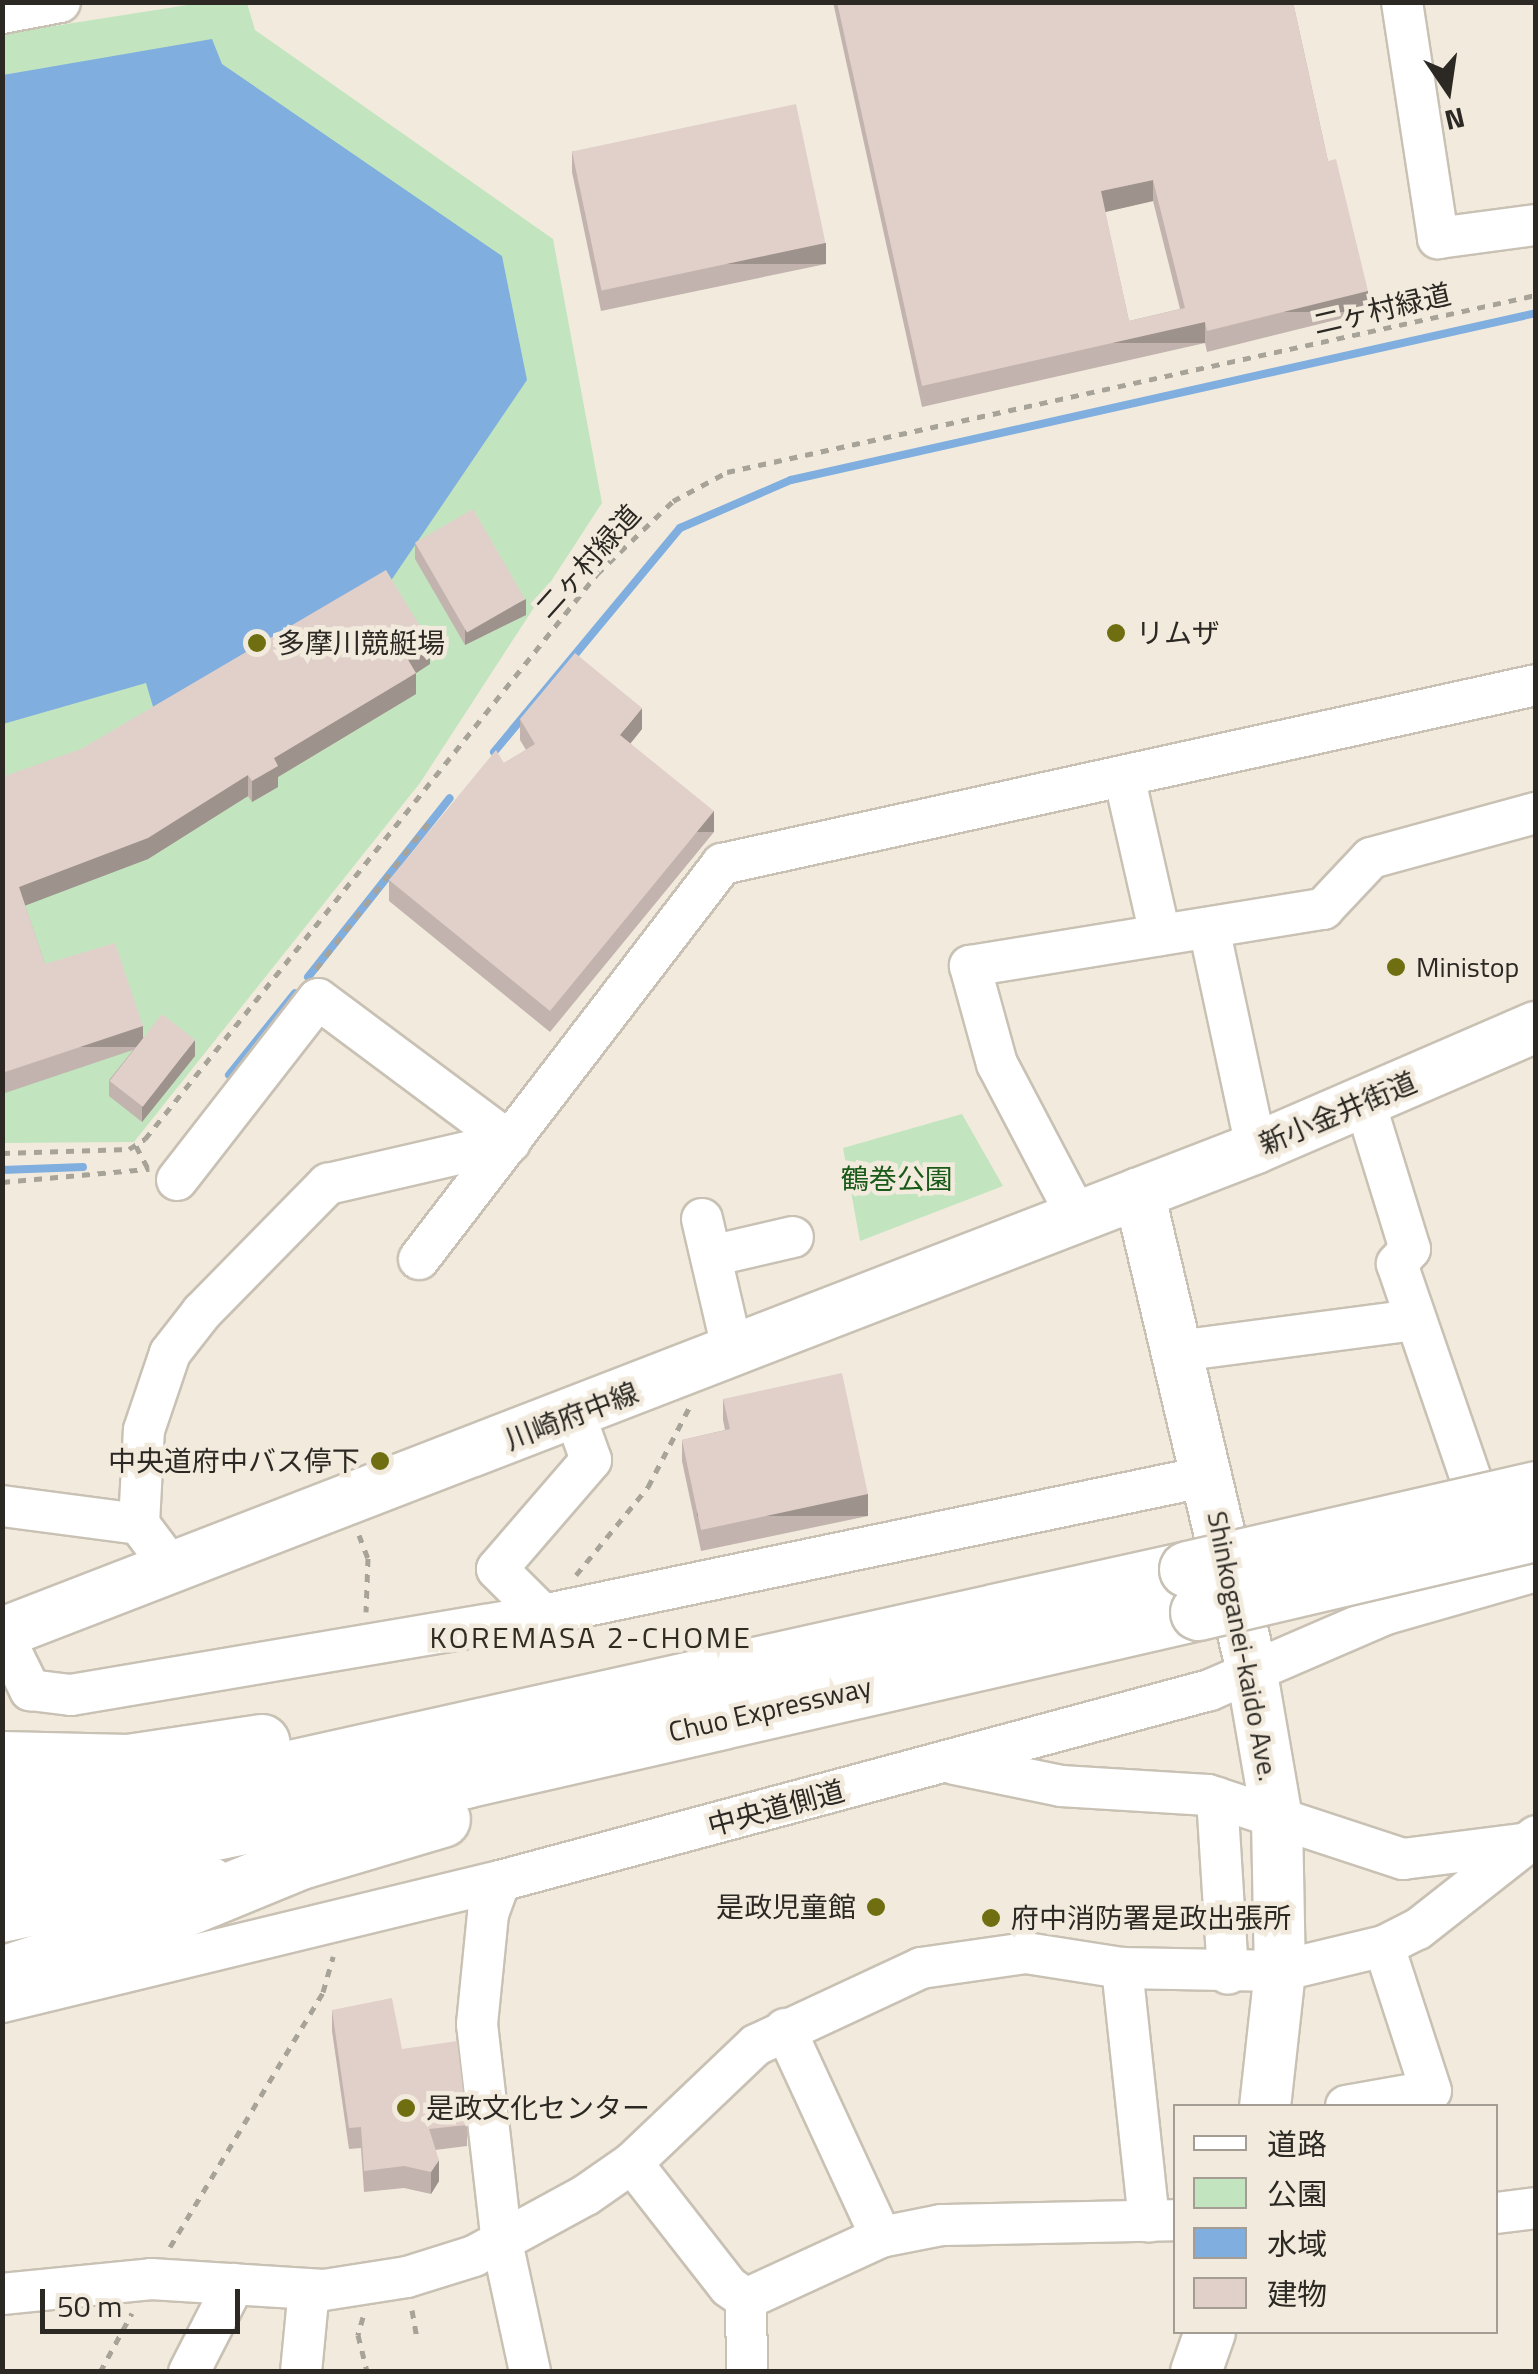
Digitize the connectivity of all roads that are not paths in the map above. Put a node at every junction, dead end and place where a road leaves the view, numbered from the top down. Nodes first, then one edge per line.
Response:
1 (60, 2) edge
2 (1402, 2) edge
3 (11, 9) edge
4 (1536, 225) edge
5 (1536, 685) edge
6 (1124, 776) junction
7 (1536, 813) edge
8 (1209, 928) junction
9 (1160, 935) junction
10 (1536, 1026) edge
11 (1365, 1102) junction
12 (510, 1142) junction
13 (1256, 1148) junction
14 (162, 1170) road end
15 (1139, 1193) junction
16 (1078, 1218) junction
17 (793, 1238) dead end
18 (418, 1260) dead end
19 (1414, 1320) junction
20 (1178, 1350) junction
21 (734, 1352) junction
22 (575, 1415) junction
23 (1208, 1476) junction
24 (1536, 1490) edge
25 (2, 1506) edge
26 (139, 1524) junction
27 (1536, 1533) edge
28 (172, 1568) junction
29 (1520, 1575) edge
30 (1192, 1591) junction
31 (1100, 1610) junction
32 (543, 1615) junction
33 (2, 1633) edge
34 (1250, 1668) junction
35 (2, 1759) edge
36 (128, 1762) junction
37 (949, 1762) junction
38 (2, 1789) edge
39 (1216, 1798) junction
40 (1277, 1819) junction
41 (2, 1832) edge
42 (1530, 1840) edge
43 (300, 1861) junction
44 (2, 1876) edge
45 (500, 1881) junction
46 (2, 1922) edge
47 (1384, 1946) junction
48 (1122, 1968) junction
49 (1280, 1971) junction
50 (2, 1974) edge
51 (1228, 1974) junction
52 (2, 2002) edge
53 (785, 2029) junction
54 (1265, 2104) edge
55 (1358, 2104) edge
56 (632, 2163) junction
57 (1536, 2208) edge
58 (1498, 2213) edge
59 (1162, 2221) edge
60 (881, 2237) junction
61 (502, 2242) junction
62 (234, 2284) junction
63 (309, 2289) junction
64 (2, 2294) edge
65 (746, 2299) junction
66 (1209, 2334) edge
67 (189, 2372) edge
68 (302, 2372) edge
69 (530, 2372) edge
70 (747, 2372) edge
71 (1196, 2372) edge

1 - 3 street
2 - 4 street
5 - 6 street
6 - 9 street
6 - 12 street
7 - 8 street
8 - 9 street
8 - 13 street
9 - 16 street
10 - 11 main road, 新小金井街道
11 - 13 main road, 新小金井街道
11 - 19 street
12 - 14 street
12 - 18 street
12 - 26 street
13 - 15 main road, 新小金井街道
15 - 16 main road, 川崎府中線
15 - 20 main road, Shinkoganei-kaido Ave.
16 - 21 main road, 川崎府中線
17 - 21 street
19 - 20 street
19 - 29 street
20 - 23 main road, Shinkoganei-kaido Ave.
21 - 22 main road, 川崎府中線
22 - 28 main road, 川崎府中線
22 - 32 street
23 - 32 street
23 - 34 main road, Shinkoganei-kaido Ave.
24 - 30 highway, Chuo Expressway, bridge
25 - 26 street
26 - 28 street
27 - 30 highway, Chuo Expressway, bridge
28 - 33 main road, 川崎府中線
29 - 34 street, 中央道側道
30 - 31 highway, Chuo Expressway
31 - 36 highway
31 - 41 highway, Chuo Expressway
31 - 43 highway
31 - 44 highway, Chuo Expressway
32 - 33 street
34 - 37 street, 中央道側道
34 - 40 main road, Shinkoganei-kaido Ave.
35 - 36 highway
36 - 38 street
37 - 39 street
37 - 45 street, 中央道側道
39 - 40 street
39 - 51 street
40 - 42 street
40 - 49 main road, Shinkoganei-kaido Ave.
42 - 47 street
43 - 46 street
43 - 50 highway
45 - 52 street, 中央道側道
45 - 61 street
47 - 49 street
47 - 55 street
48 - 51 street
48 - 53 street
48 - 59 street
49 - 51 street
49 - 54 main road, Shinkoganei-kaido Ave.
53 - 56 street
53 - 60 street
56 - 61 street
56 - 65 street
57 - 58 street
59 - 60 street
60 - 65 street
61 - 63 street
61 - 69 street
62 - 63 street
62 - 64 street
62 - 67 street
63 - 68 street
65 - 70 street
66 - 71 main road

